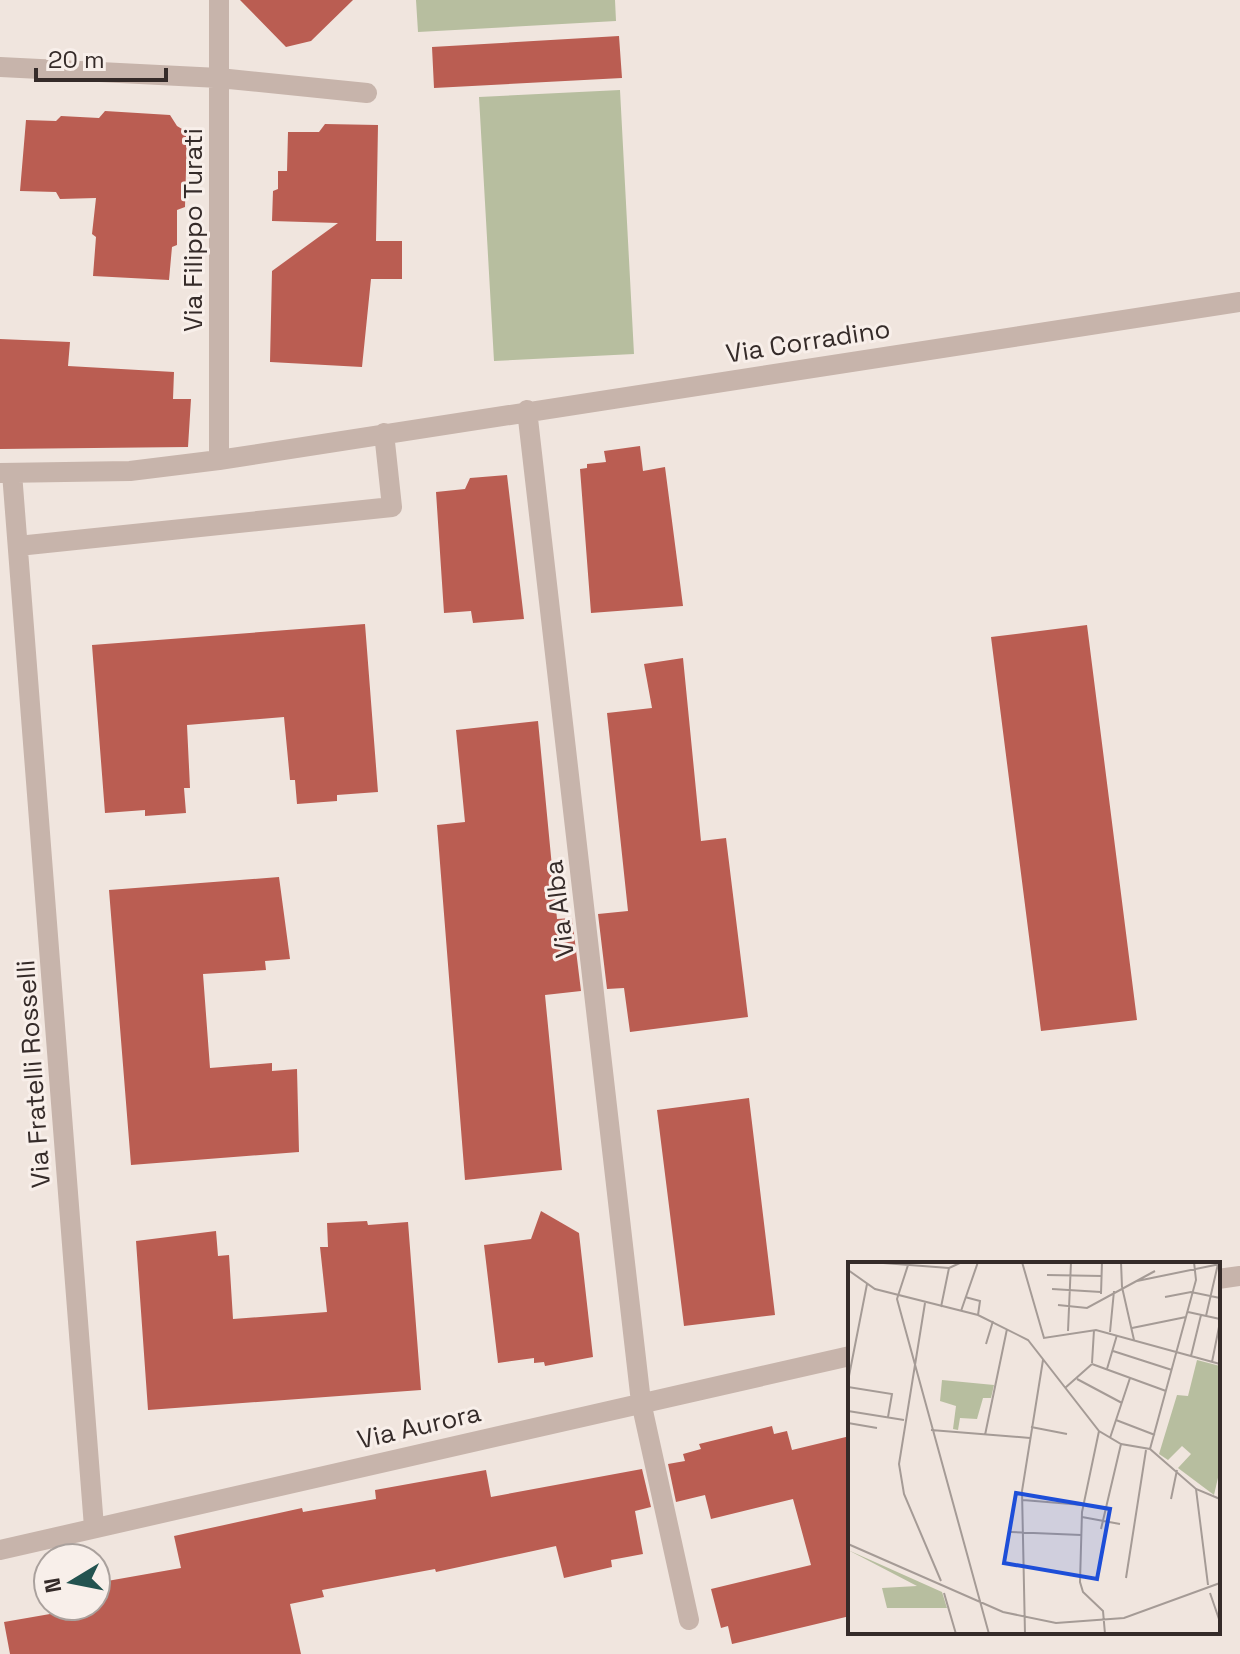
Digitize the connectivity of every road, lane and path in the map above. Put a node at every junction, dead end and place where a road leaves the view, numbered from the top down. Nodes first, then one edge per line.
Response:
1 (219, 0) edge
2 (0, 67) edge
3 (219, 78) junction
4 (367, 93) dead end
5 (1240, 302) edge
6 (527, 410) junction
7 (384, 433) junction
8 (219, 460) junction
9 (6, 473) edge
10 (18, 546) junction
11 (1240, 1276) edge
12 (1220, 1279) edge
13 (848, 1356) edge
14 (641, 1402) junction
15 (94, 1527) junction
16 (0, 1550) edge
17 (689, 1620) dead end

1 - 3 street, Via Filippo Turati
2 - 3 street
3 - 4 street
3 - 8 street, Via Filippo Turati
5 - 6 street, Via Corradino
6 - 7 street, Via Corradino
6 - 14 street, Via Alba
7 - 8 street, Via Corradino
7 - 10 street
8 - 9 street, Via Corradino
9 - 10 street, Via Fratelli Rosselli
10 - 15 street, Via Fratelli Rosselli
11 - 12 street
13 - 14 street, Via Aurora
14 - 15 street, Via Aurora
14 - 17 street, Via Alba
15 - 16 street, Via Aurora

